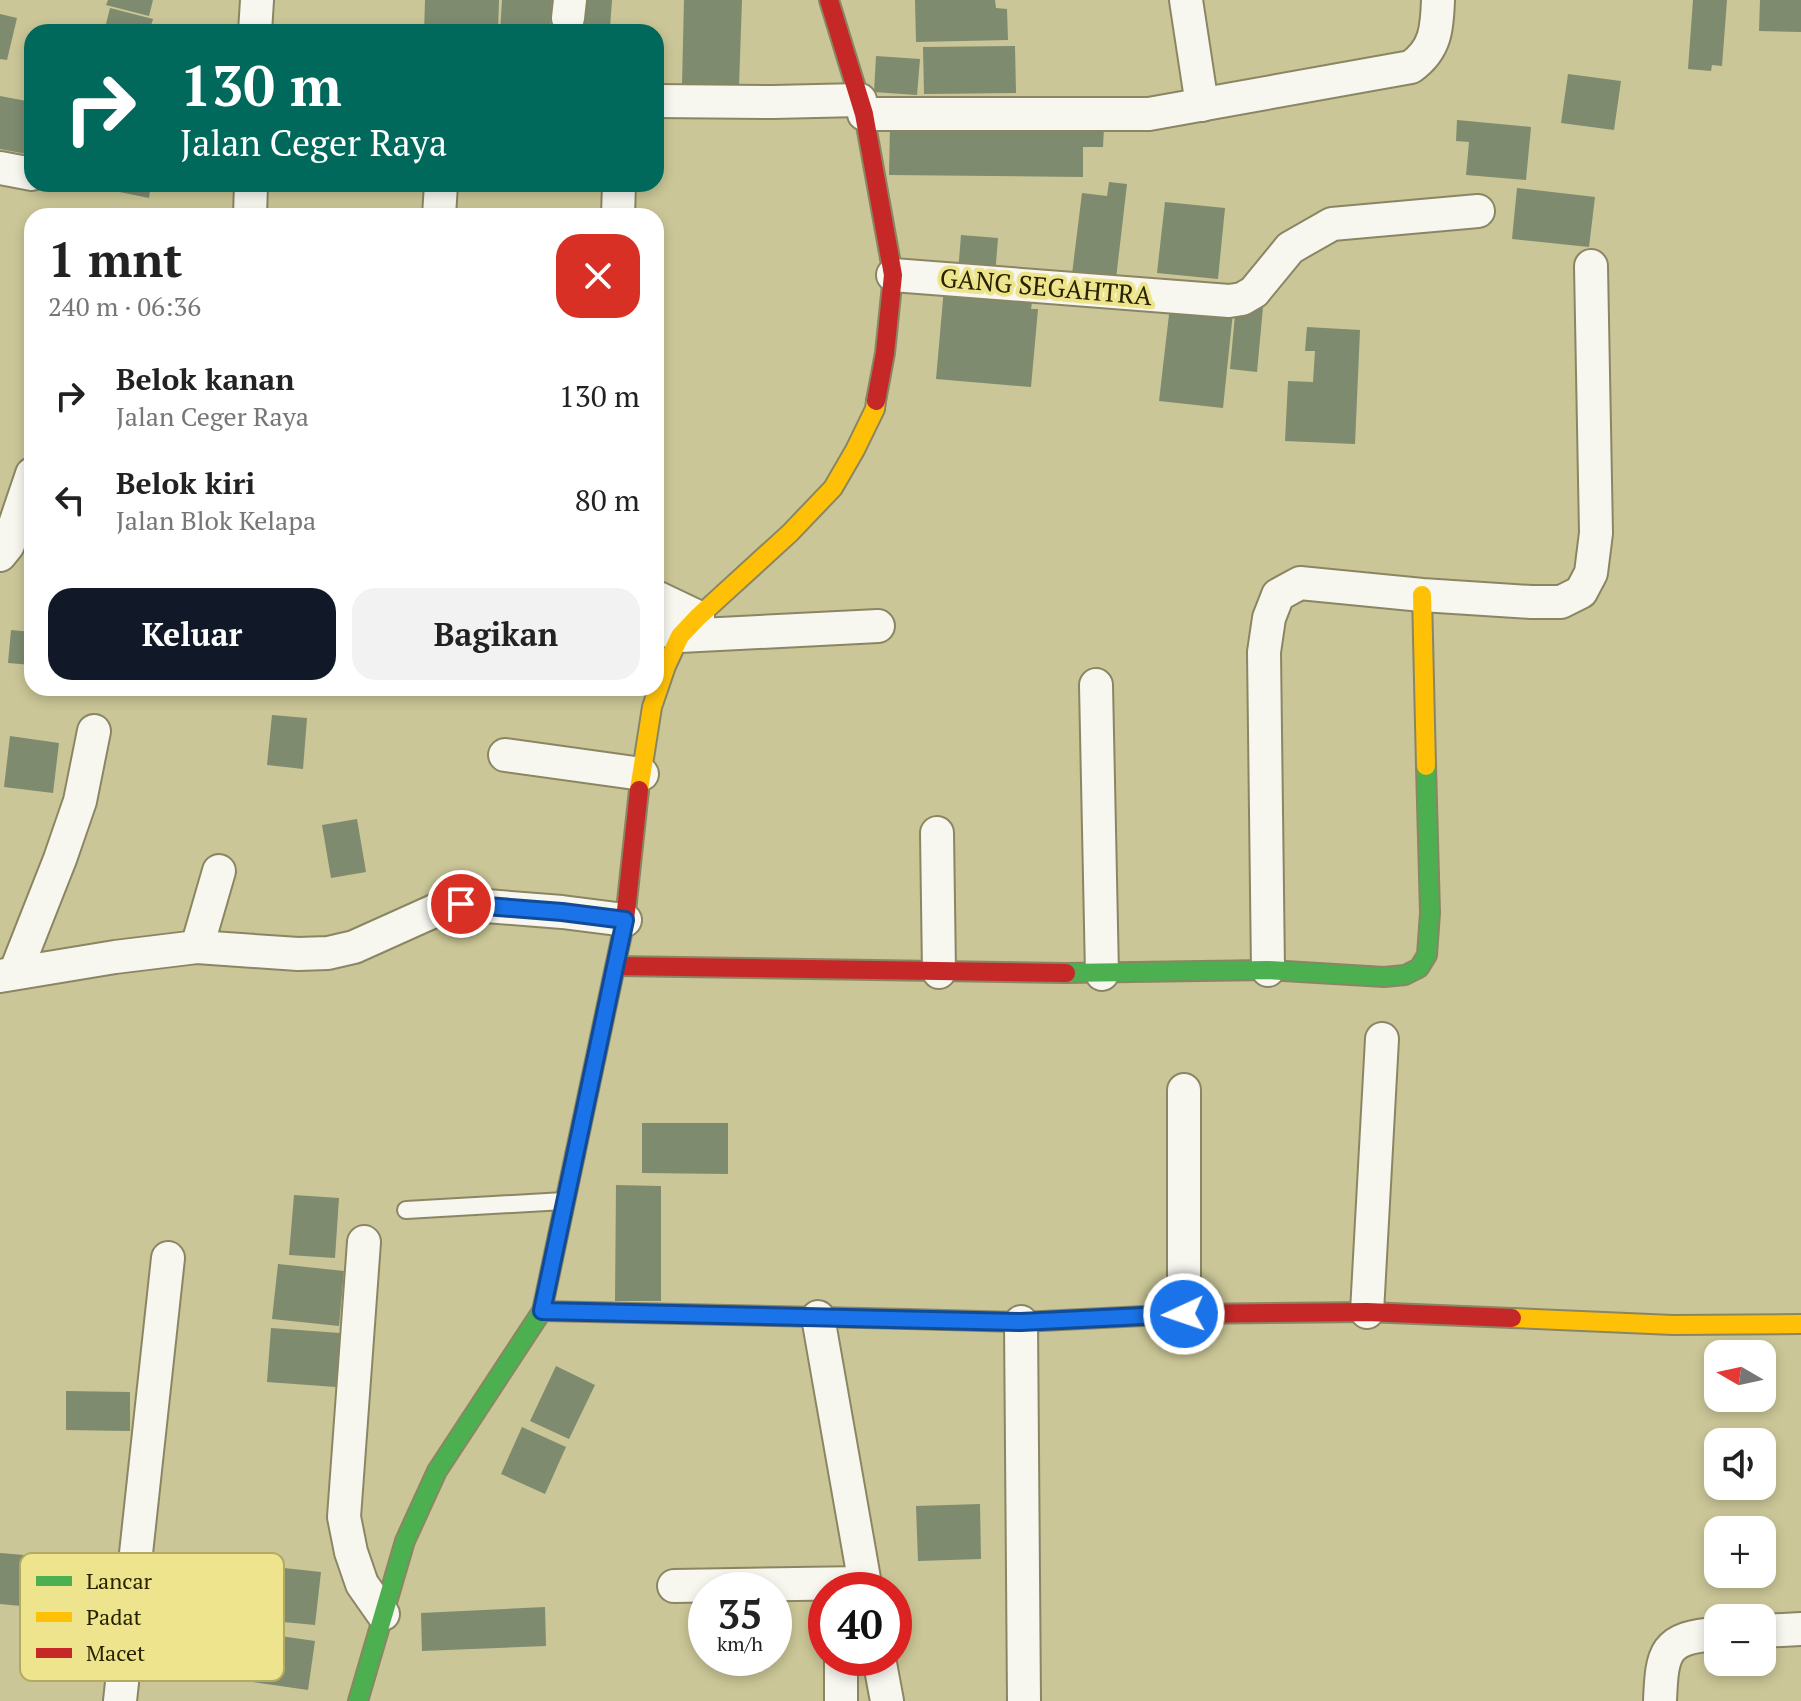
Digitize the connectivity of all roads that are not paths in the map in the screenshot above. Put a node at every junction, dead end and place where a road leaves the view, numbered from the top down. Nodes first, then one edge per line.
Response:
1 (257, 0) edge
2 (829, 0) edge
3 (1186, 0) edge
4 (1438, 0) edge
5 (256, 24) edge
6 (664, 101) edge
7 (1202, 105) junction
8 (862, 107) junction
9 (0, 168) edge
10 (24, 172) edge
11 (1478, 211) dead end
12 (1591, 266) dead end
13 (893, 275) junction
14 (24, 498) edge
15 (0, 555) edge
16 (1422, 595) junction
17 (664, 605) edge
18 (878, 626) dead end
19 (687, 628) edge
20 (664, 672) edge
21 (1096, 685) dead end
22 (656, 696) edge
23 (94, 731) dead end
24 (505, 755) dead end
25 (642, 774) junction
26 (937, 833) dead end
27 (219, 871) dead end
28 (625, 920) junction
29 (197, 947) junction
30 (616, 966) junction
31 (1268, 970) junction
32 (939, 972) junction
33 (8, 974) edge
34 (1102, 974) junction
35 (1382, 1039) dead end
36 (1184, 1090) dead end
37 (566, 1201) junction
38 (406, 1210) dead end
39 (364, 1242) dead end
40 (168, 1258) dead end
41 (542, 1311) junction
42 (1367, 1312) junction
43 (1184, 1314) junction
44 (818, 1317) junction
45 (1021, 1322) junction
46 (1801, 1324) edge
47 (136, 1553) edge
48 (851, 1572) edge
49 (674, 1586) dead end
50 (808, 1587) edge
51 (383, 1614) junction
52 (1801, 1629) edge
53 (1776, 1630) edge
54 (1704, 1635) edge
55 (841, 1676) edge
56 (882, 1676) edge
57 (122, 1681) edge
58 (120, 1701) edge
59 (358, 1701) edge
60 (841, 1701) edge
61 (887, 1701) edge
62 (1024, 1701) edge
63 (1660, 1701) edge

1 - 5 street
2 - 8 street
3 - 7 street
4 - 7 street
6 - 8 street
7 - 8 street
8 - 13 street
9 - 10 street
11 - 13 street, GANG SEGAHTRA
12 - 16 street
13 - 19 street
14 - 15 street
16 - 31 street
16 - 31 street
17 - 19 street
18 - 19 street
19 - 20 street
21 - 34 street
22 - 25 street
23 - 33 street
24 - 25 street
25 - 28 street
26 - 32 street
27 - 29 street
28 - 29 street
28 - 30 street
29 - 33 street
30 - 32 street
30 - 37 street
31 - 34 street
32 - 34 street
35 - 42 street
36 - 43 street
37 - 38 lane
37 - 41 street
39 - 51 street
40 - 47 street
41 - 44 street
41 - 51 street
42 - 43 street
42 - 46 street
43 - 45 street
44 - 45 street
44 - 48 street
45 - 62 street
49 - 50 street
51 - 59 street
52 - 53 street
54 - 63 street
55 - 60 street
56 - 61 street
57 - 58 street

